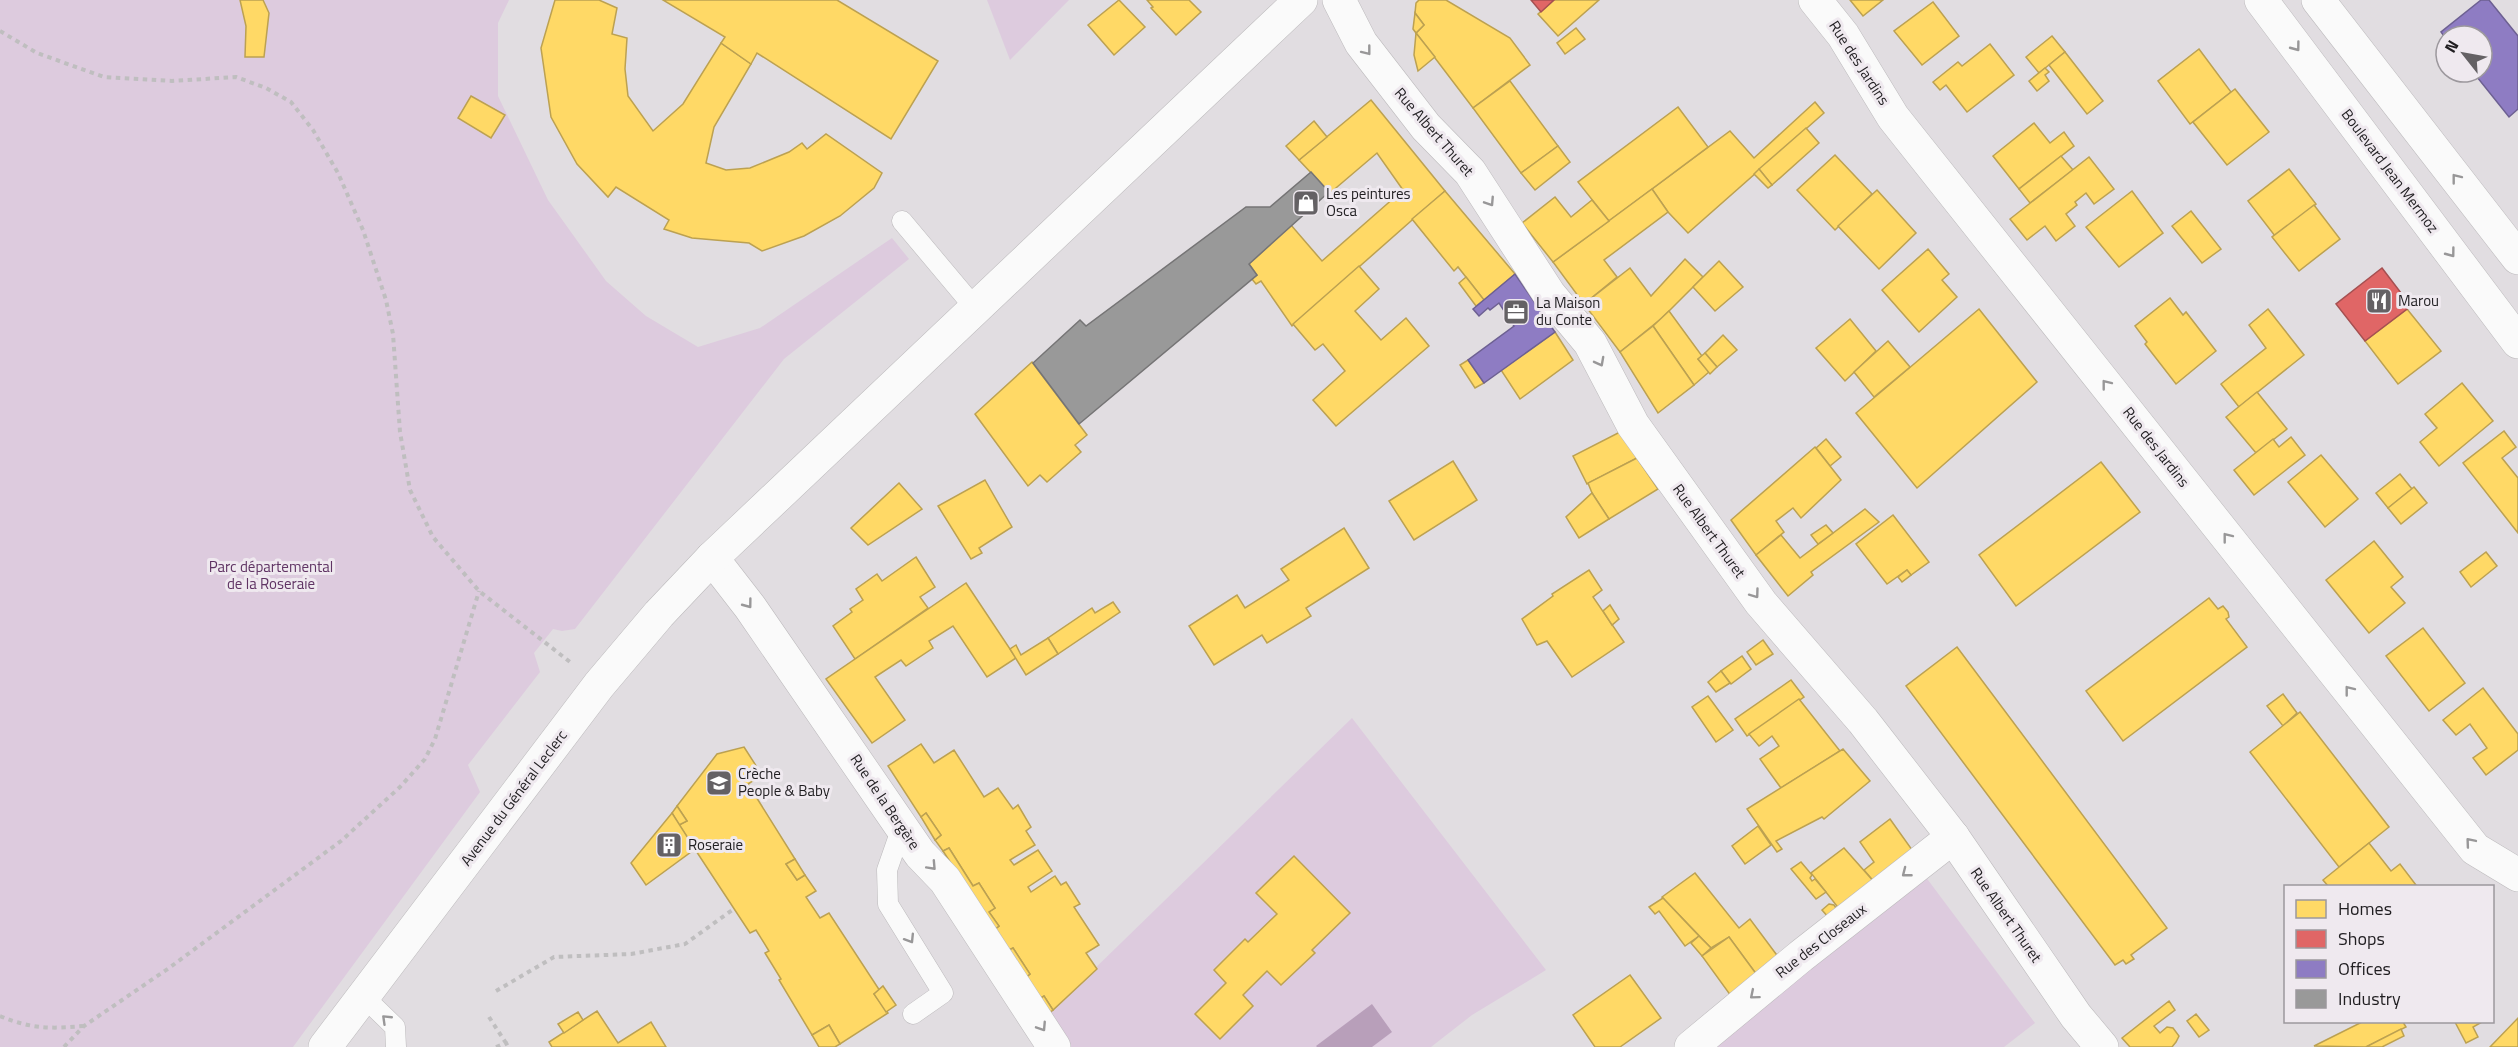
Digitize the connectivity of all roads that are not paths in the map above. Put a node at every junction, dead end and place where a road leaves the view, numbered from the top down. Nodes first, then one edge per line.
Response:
1 (1301, 0) edge
2 (1339, 0) edge
3 (1815, 0) edge
4 (2261, 0) edge
5 (2319, 0) edge
6 (902, 221) dead end
7 (2518, 258) edge
8 (975, 308) junction
9 (2518, 342) edge
10 (712, 558) junction
11 (902, 827) junction
12 (1953, 837) junction
13 (2518, 875) edge
14 (364, 997) junction
15 (913, 1014) dead end
16 (325, 1047) edge
17 (396, 1047) edge
18 (1054, 1047) edge
19 (1690, 1047) edge
20 (2102, 1047) edge

1 - 8 street, Avenue du Général Leclerc
2 -> 12 street, Rue Albert Thuret
13 -> 3 street, Rue des Jardins
4 -> 9 street, Boulevard Jean Mermoz
7 -> 5 street
6 - 8 lane
8 - 10 street, Avenue du Général Leclerc
10 -> 11 street, Rue de la Bergère
10 - 14 street, Avenue du Général Leclerc
11 -> 15 lane
11 -> 18 street, Rue de la Bergère
12 -> 19 street, Rue des Closeaux
12 - 20 street, Rue Albert Thuret
14 - 16 street, Avenue du Général Leclerc
17 -> 14 lane

